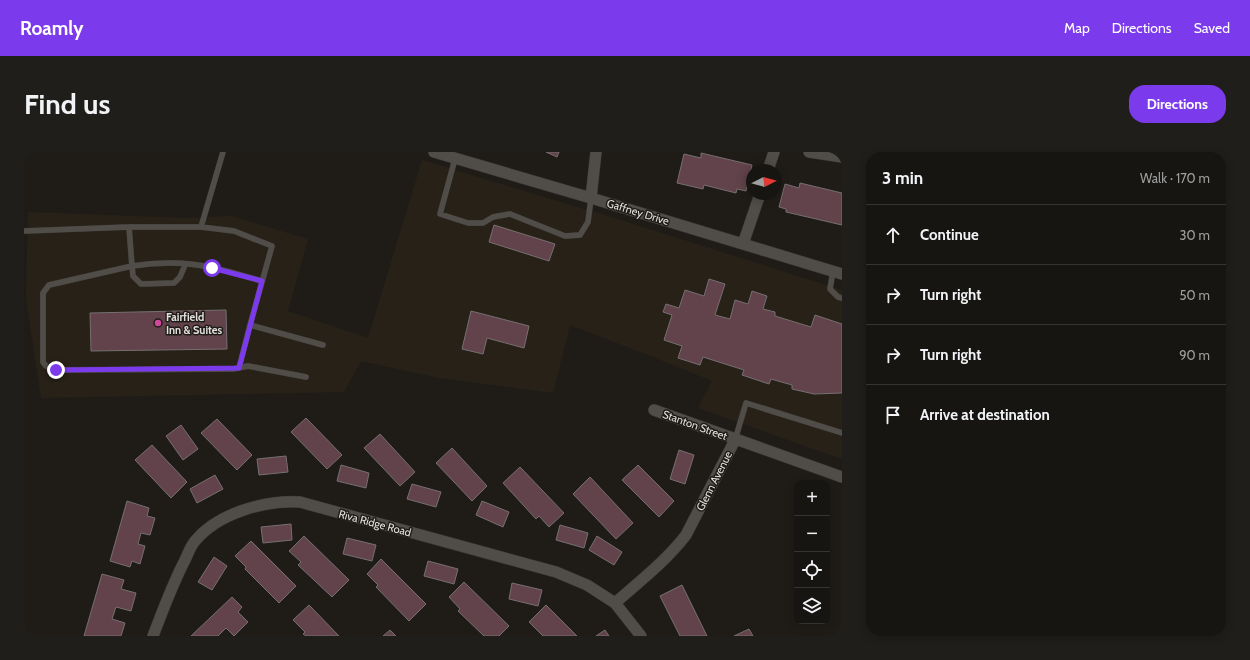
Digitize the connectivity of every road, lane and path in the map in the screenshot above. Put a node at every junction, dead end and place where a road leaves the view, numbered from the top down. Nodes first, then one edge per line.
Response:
1 (223, 152) edge
2 (434, 152) edge
3 (596, 152) edge
4 (774, 152) edge
5 (809, 152) edge
6 (842, 157) edge
7 (455, 158) junction
8 (770, 164) edge
9 (591, 198) junction
10 (758, 200) edge
11 (129, 227) junction
12 (201, 227) junction
13 (24, 231) edge
14 (743, 244) junction
15 (185, 264) junction
16 (132, 266) junction
17 (837, 272) edge
18 (262, 281) junction
19 (842, 298) edge
20 (250, 324) junction
21 (323, 345) dead end
22 (239, 368) junction
23 (306, 377) dead end
24 (654, 410) dead end
25 (842, 433) edge
26 (735, 440) junction
27 (842, 478) edge
28 (615, 603) junction
29 (153, 636) edge
30 (641, 636) edge

1 - 12 lane
2 - 7 street, Gaffney Drive
3 - 9 street
4 - 8 street
5 - 6 street
7 - 9 street, Gaffney Drive
7 - 9 lane
9 - 14 street, Gaffney Drive
10 - 14 street
11 - 12 lane
11 - 13 lane
11 - 16 lane
12 - 18 lane
14 - 17 street, Gaffney Drive
15 - 16 lane
15 - 16 lane
15 - 18 lane
16 - 22 lane
17 - 19 lane
18 - 20 lane
20 - 21 lane
20 - 22 lane
22 - 23 lane
24 - 26 street, Stanton Street
25 - 26 lane
26 - 27 street, Glenn Avenue
26 - 28 street, Glenn Avenue
28 - 29 street, Riva Ridge Road
28 - 30 street, Riva Ridge Road

